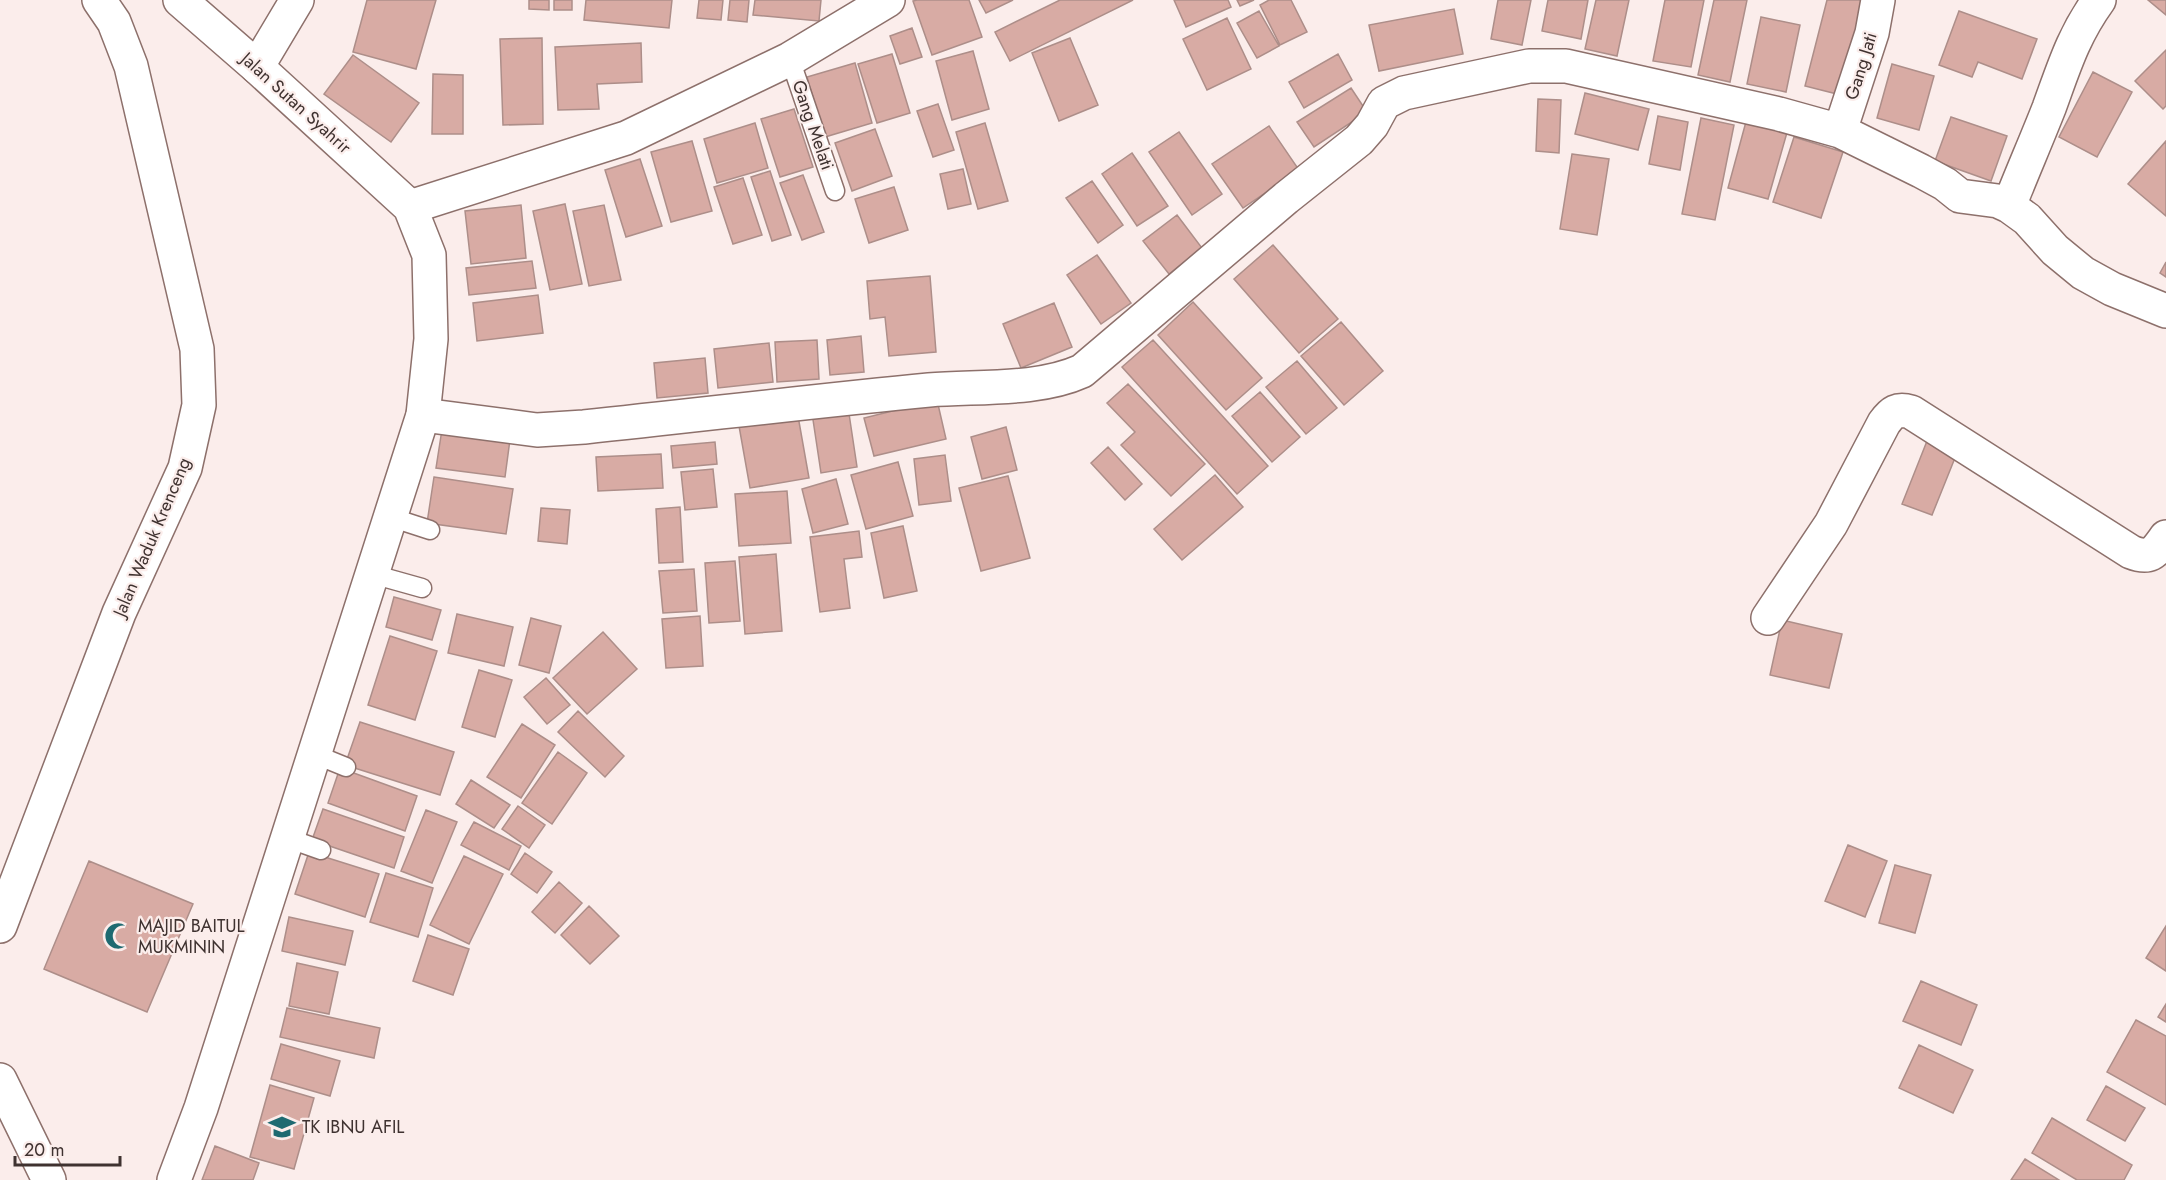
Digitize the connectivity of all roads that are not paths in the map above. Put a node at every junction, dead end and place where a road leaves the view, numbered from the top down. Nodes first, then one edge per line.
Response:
1 (99, 0) edge
2 (180, 0) edge
3 (297, 0) edge
4 (888, 0) edge
5 (1878, 0) edge
6 (2099, 0) edge
7 (790, 58) junction
8 (257, 67) junction
9 (1840, 131) junction
10 (835, 191) dead end
11 (2009, 206) junction
12 (410, 207) junction
13 (2166, 311) edge
14 (423, 415) junction
15 (390, 518) junction
16 (430, 530) dead end
17 (2166, 537) edge
18 (372, 574) junction
19 (422, 588) dead end
20 (1768, 618) dead end
21 (315, 754) junction
22 (346, 767) dead end
23 (287, 838) junction
24 (321, 850) dead end
25 (0, 926) edge
26 (0, 1080) edge
27 (50, 1180) edge
28 (174, 1180) edge

1 - 25 street, Jalan Waduk Krenceng
2 - 8 street, Jalan Sutan Syahrir
3 - 8 street
4 - 7 street
5 - 9 street, Gang Jati
6 - 11 street
7 - 10 lane, Gang Melati
7 - 12 street
8 - 12 street, Jalan Sutan Syahrir
9 - 11 street
9 - 14 street
11 - 13 street
12 - 14 street
14 - 15 street
15 - 16 lane
15 - 18 street
17 - 20 street
18 - 19 lane
18 - 21 street
21 - 22 lane
21 - 23 street
23 - 24 lane
23 - 28 street
26 - 27 street

